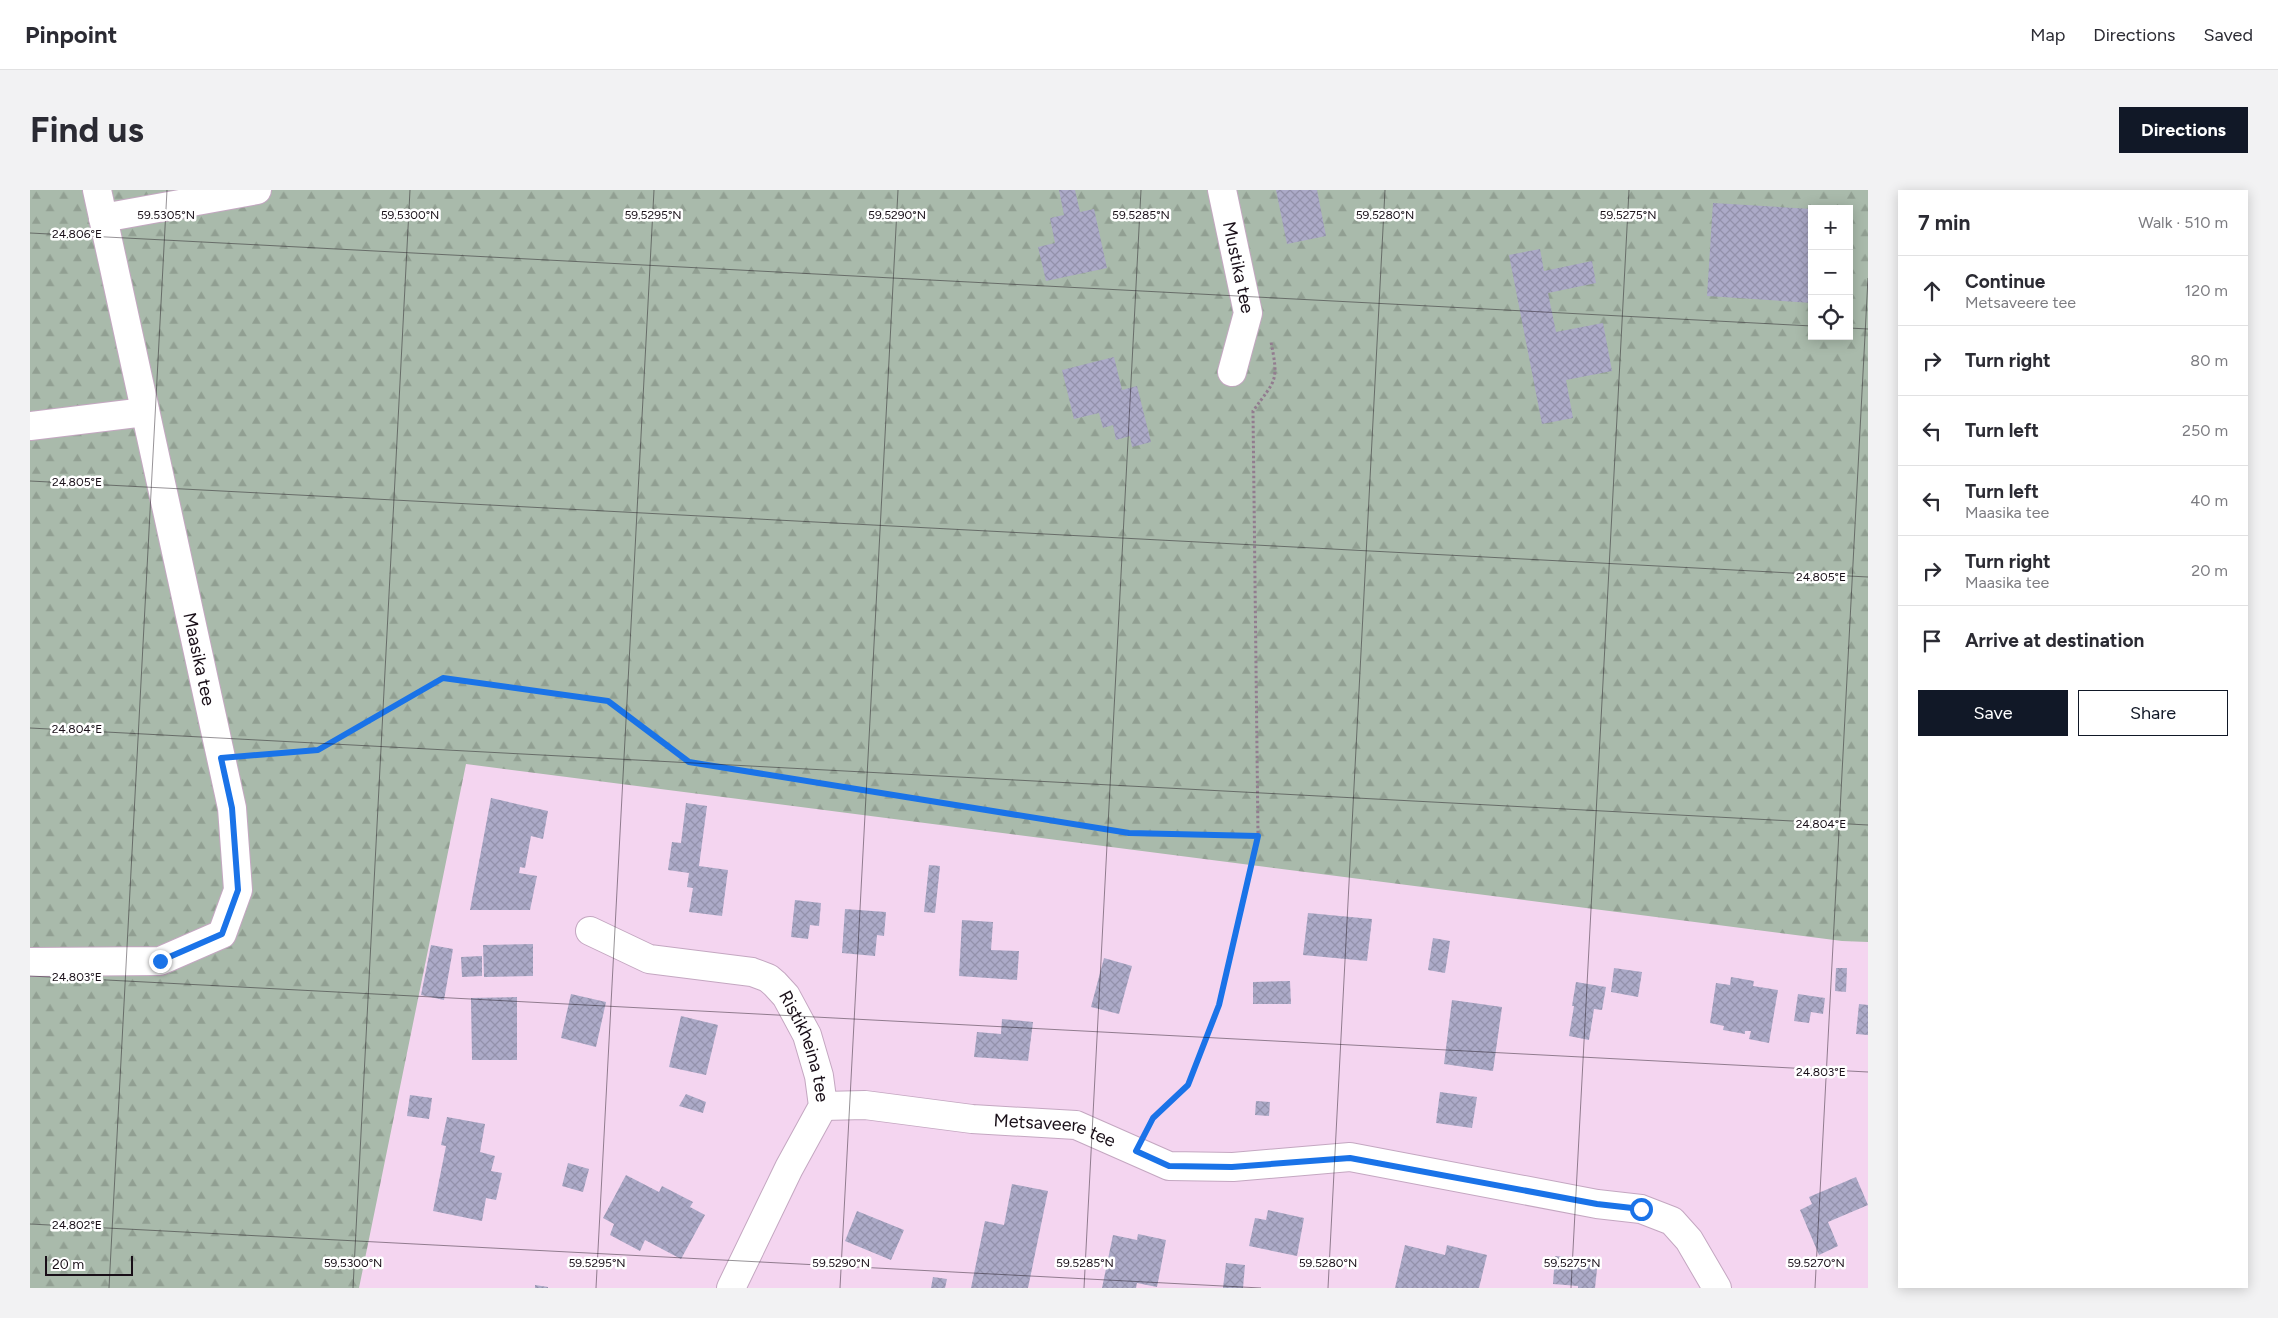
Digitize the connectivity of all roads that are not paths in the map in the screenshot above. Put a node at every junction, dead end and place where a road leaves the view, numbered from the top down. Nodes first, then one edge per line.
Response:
1 (97, 190) edge
2 (257, 190) edge
3 (1222, 190) edge
4 (103, 218) junction
5 (1232, 372) dead end
6 (145, 412) junction
7 (30, 426) edge
8 (590, 931) dead end
9 (30, 962) edge
10 (823, 1106) junction
11 (731, 1288) edge
12 (1717, 1288) edge

1 - 4 street, Maasika tee
2 - 4 street
3 - 5 street, Mustika tee
4 - 6 street, Maasika tee
6 - 7 street
6 - 9 street, Maasika tee
8 - 10 street, Ristikheina tee
10 - 11 street, Ristikheina tee
10 - 12 street, Metsaveere tee

